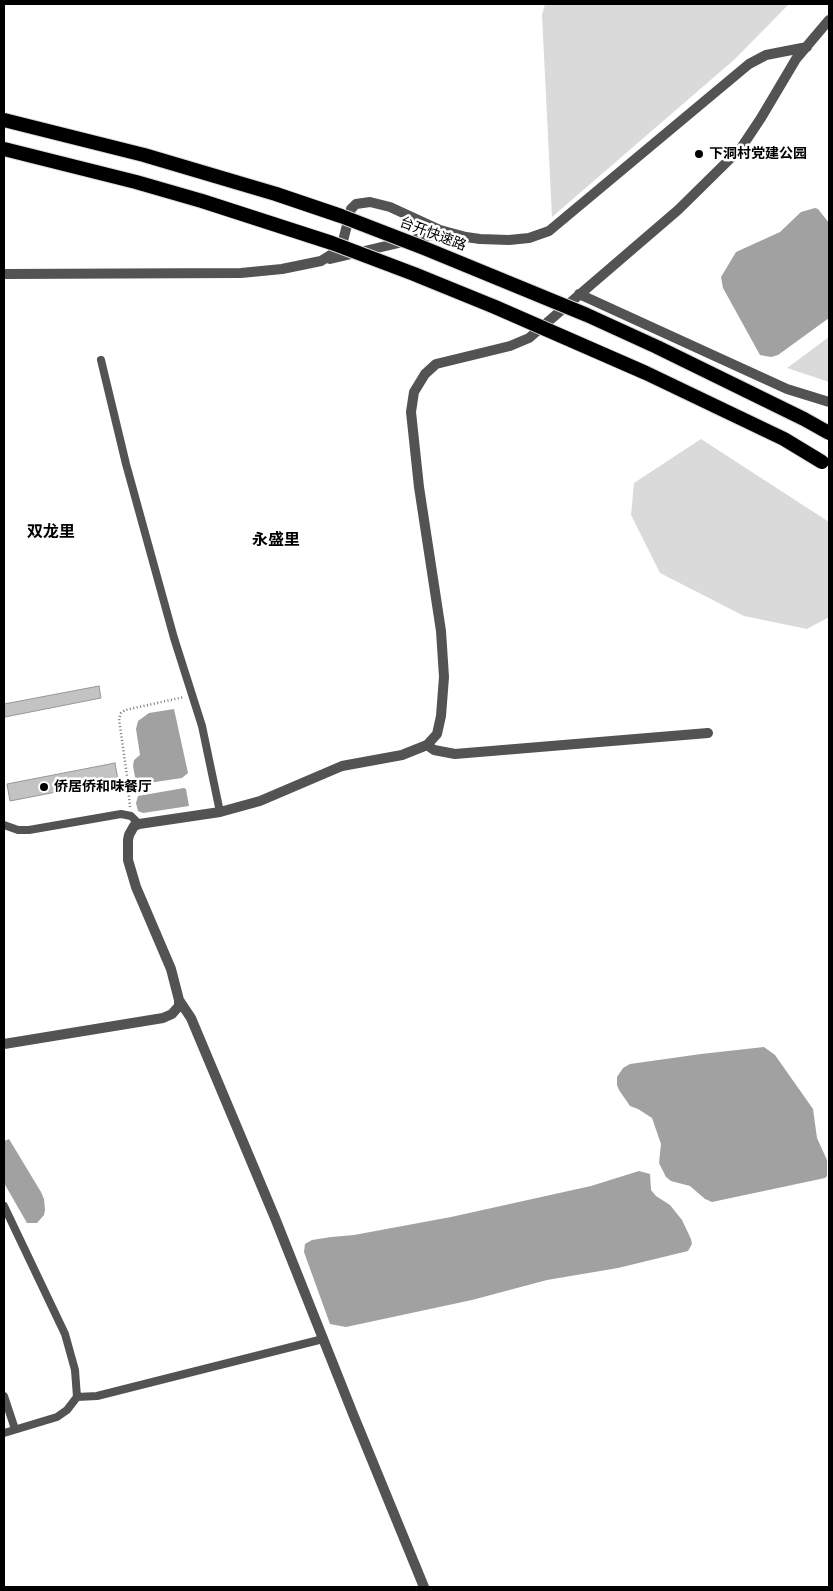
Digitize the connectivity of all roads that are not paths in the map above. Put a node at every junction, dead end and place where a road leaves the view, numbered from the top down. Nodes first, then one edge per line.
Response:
1 (829, 20) edge
2 (807, 47) junction
3 (4, 120) edge
4 (4, 149) edge
5 (446, 232) junction
6 (321, 261) junction
7 (4, 274) edge
8 (580, 294) junction
9 (101, 360) dead end
10 (829, 402) edge
11 (829, 433) edge
12 (822, 462) dead end
13 (708, 733) dead end
14 (428, 746) junction
15 (220, 812) junction
16 (139, 824) junction
17 (4, 826) edge
18 (180, 1000) junction
19 (4, 1044) edge
20 (4, 1206) edge
21 (323, 1340) junction
22 (4, 1396) edge
23 (77, 1397) junction
24 (15, 1429) junction
25 (4, 1432) edge
26 (424, 1587) edge

1 - 2 street
2 - 5 street
2 - 8 street
3 - 11 highway, 台开快速路, bridge
4 - 12 highway, bridge
5 - 6 street
5 - 6 street
6 - 7 street
8 - 10 street
8 - 14 street
9 - 15 lane
13 - 14 street
14 - 15 street
15 - 16 street
16 - 17 lane
16 - 18 street
18 - 19 street
18 - 21 street
20 - 23 lane
21 - 23 lane
21 - 26 street
22 - 24 lane
23 - 24 lane
24 - 25 lane

